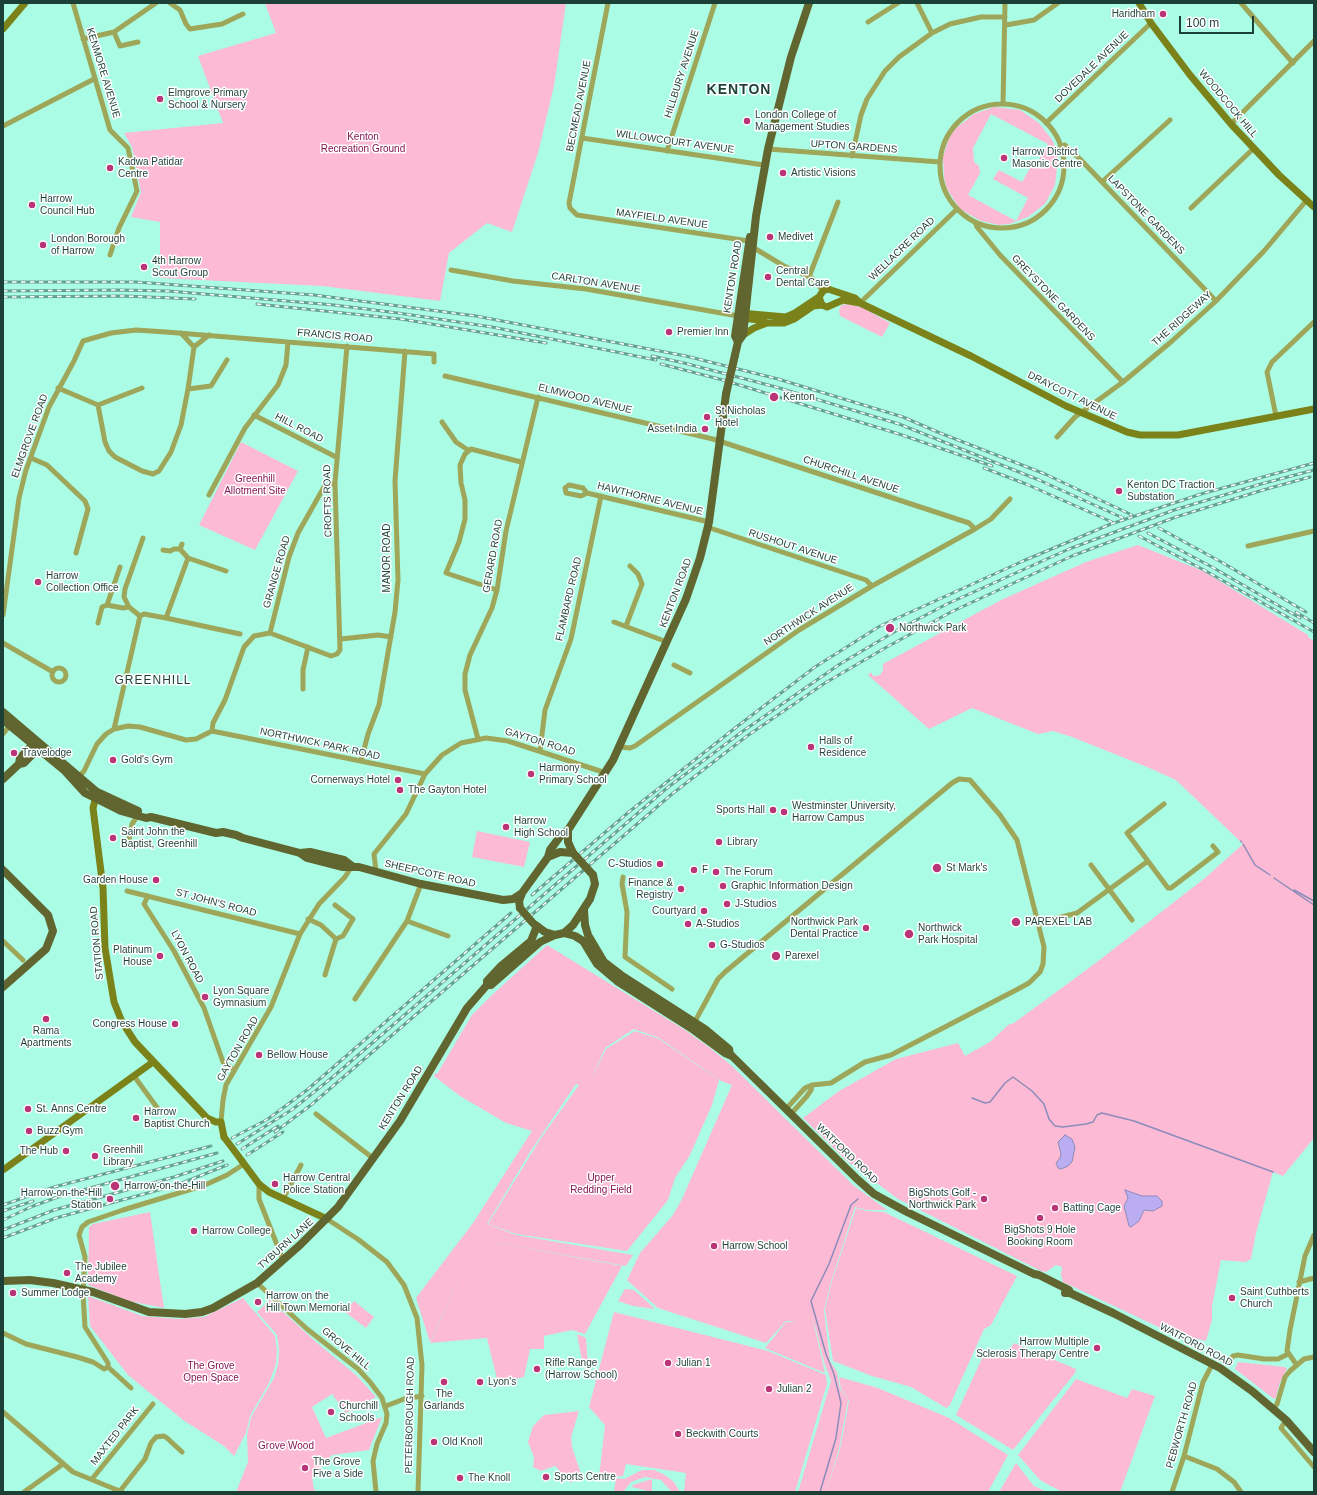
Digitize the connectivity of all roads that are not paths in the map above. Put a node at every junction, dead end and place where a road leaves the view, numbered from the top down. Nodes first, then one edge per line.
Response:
1 (25, 3) edge
2 (73, 3) edge
3 (156, 3) edge
4 (170, 3) edge
5 (608, 3) edge
6 (715, 3) edge
7 (809, 3) edge
8 (898, 3) edge
9 (917, 3) edge
10 (1005, 3) edge
11 (1058, 3) edge
12 (1139, 3) edge
13 (1241, 3) edge
14 (243, 14) dead end
15 (1005, 16) junction
16 (868, 22) dead end
17 (1151, 23) junction
18 (1006, 26) junction
19 (3, 29) edge
20 (114, 32) junction
21 (932, 34) junction
22 (82, 39) junction
23 (1314, 41) edge
24 (138, 42) dead end
25 (1292, 63) junction
26 (94, 79) junction
27 (1003, 104) junction
28 (1170, 120) dead end
29 (1046, 123) junction
30 (1231, 124) junction
31 (3, 126) edge
32 (582, 138) junction
33 (1060, 146) junction
34 (768, 149) junction
35 (1253, 149) junction
36 (668, 151) junction
37 (852, 156) junction
38 (940, 162) junction
39 (764, 165) junction
40 (1102, 182) junction
41 (1306, 201) junction
42 (838, 202) dead end
43 (1314, 207) edge
44 (1190, 208) dead end
45 (957, 209) junction
46 (572, 212) joint
47 (976, 222) junction
48 (751, 244) junction
49 (110, 255) dead end
50 (451, 270) dead end
51 (809, 277) junction
52 (836, 293) junction
53 (821, 294) junction
54 (862, 300) junction
55 (837, 301) junction
56 (1216, 301) junction
57 (822, 304) junction
58 (741, 315) junction
59 (1314, 322) edge
60 (767, 323) junction
61 (181, 333) junction
62 (209, 335) junction
63 (743, 335) junction
64 (83, 341) joint
65 (288, 342) junction
66 (738, 342) junction
67 (347, 346) junction
68 (194, 347) junction
69 (405, 351) junction
70 (226, 360) dead end
71 (434, 362) dead end
72 (446, 376) dead end
73 (1123, 382) junction
74 (58, 388) junction
75 (142, 388) dead end
76 (188, 389) junction
77 (538, 397) junction
78 (98, 405) junction
79 (1314, 409) edge
80 (1080, 413) junction
81 (254, 415) junction
82 (1276, 416) junction
83 (442, 422) dead end
84 (1057, 437) dead end
85 (720, 441) junction
86 (468, 450) junction
87 (336, 457) junction
88 (31, 458) junction
89 (521, 462) junction
90 (335, 483) junction
91 (587, 493) dead end
92 (209, 496) dead end
93 (601, 496) junction
94 (1010, 499) dead end
95 (708, 525) junction
96 (975, 529) junction
97 (1314, 531) edge
98 (143, 538) dead end
99 (1248, 546) dead end
100 (163, 550) dead end
101 (76, 553) dead end
102 (188, 558) junction
103 (630, 566) dead end
104 (120, 567) dead end
105 (226, 571) dead end
106 (872, 586) junction
107 (497, 590) junction
108 (106, 605) junction
109 (129, 607) junction
110 (3, 616) edge
111 (140, 616) junction
112 (166, 618) junction
113 (614, 622) dead end
114 (98, 623) dead end
115 (626, 626) junction
116 (270, 633) junction
117 (240, 634) dead end
118 (391, 637) junction
119 (341, 639) junction
120 (667, 642) junction
121 (3, 643) edge
122 (308, 647) junction
123 (674, 665) dead end
124 (53, 672) dead end
125 (690, 673) dead end
126 (303, 690) dead end
127 (3, 712) edge
128 (3, 720) edge
129 (12, 723) junction
130 (114, 730) junction
131 (212, 731) junction
132 (3, 734) edge
133 (478, 739) junction
134 (37, 745) junction
135 (620, 747) junction
136 (540, 751) junction
137 (361, 761) junction
138 (606, 773) junction
139 (425, 774) junction
140 (3, 779) edge
141 (77, 779) junction
142 (96, 795) junction
143 (1164, 804) dead end
144 (139, 813) junction
145 (568, 830) junction
146 (128, 845) dead end
147 (1213, 846) dead end
148 (573, 854) junction
149 (548, 857) junction
150 (1148, 861) junction
151 (1091, 865) dead end
152 (352, 866) junction
153 (3, 870) edge
154 (376, 871) junction
155 (623, 877) dead end
156 (421, 884) junction
157 (1109, 890) junction
158 (127, 891) dead end
159 (522, 893) junction
160 (148, 896) junction
161 (503, 900) junction
162 (335, 905) dead end
163 (520, 908) junction
164 (584, 910) junction
165 (308, 919) junction
166 (1132, 920) dead end
167 (408, 921) junction
168 (1039, 923) junction
169 (535, 924) junction
170 (564, 933) junction
171 (300, 934) junction
172 (555, 935) junction
173 (448, 936) dead end
174 (336, 939) junction
175 (3, 941) edge
176 (23, 960) dead end
177 (325, 975) dead end
178 (487, 985) junction
179 (3, 987) edge
180 (672, 989) dead end
181 (355, 999) dead end
182 (693, 1025) junction
183 (153, 1062) junction
184 (234, 1070) junction
185 (134, 1076) junction
186 (788, 1111) junction
187 (161, 1113) dead end
188 (316, 1114) dead end
189 (221, 1122) junction
190 (374, 1159) junction
191 (243, 1162) junction
192 (301, 1165) dead end
193 (3, 1170) edge
194 (259, 1184) junction
195 (283, 1199) junction
196 (327, 1219) junction
197 (1314, 1235) edge
198 (283, 1260) junction
199 (1314, 1278) edge
200 (3, 1281) edge
201 (1299, 1282) junction
202 (257, 1283) junction
203 (83, 1290) junction
204 (3, 1333) edge
205 (1288, 1354) junction
206 (1314, 1357) edge
207 (1229, 1362) dead end
208 (1212, 1363) junction
209 (1296, 1364) junction
210 (108, 1368) junction
211 (130, 1388) dead end
212 (422, 1396) junction
213 (152, 1404) dead end
214 (386, 1406) junction
215 (1273, 1409) junction
216 (3, 1412) edge
217 (1286, 1420) junction
218 (182, 1452) dead end
219 (1314, 1452) edge
220 (1184, 1456) junction
221 (63, 1464) junction
222 (1314, 1467) edge
223 (92, 1479) junction
224 (24, 1492) edge
225 (121, 1492) edge
226 (376, 1492) edge
227 (418, 1492) edge
228 (1172, 1492) edge
229 (1241, 1492) edge

1 - 19 street
2 - 22 street, KENMORE AVENUE
3 - 20 street
4 - 14 street
5 - 32 street, BECMEAD AVENUE
6 - 36 street, HILLBURY AVENUE
7 - 34 main road, KENTON ROAD
8 - 16 street
9 - 21 street
10 - 15 street
11 - 18 street
12 - 17 street, WOODCOCK HILL
13 - 25 street
15 - 18 street
15 - 21 street
17 - 29 street, DOVEDALE AVENUE
17 - 30 street, WOODCOCK HILL
18 - 27 street
20 - 22 street
20 - 24 street
21 - 37 street
22 - 26 street, KENMORE AVENUE
23 - 25 street
25 - 30 street
26 - 31 street
26 - 49 street, KENMORE AVENUE
27 - 29 street
27 - 38 street
28 - 40 street
29 - 33 street
30 - 35 street, WOODCOCK HILL
32 - 36 street, WILLOWCOURT AVENUE
32 - 46 street, BECMEAD AVENUE
33 - 40 street, LAPSTONE GARDENS
33 - 47 street
34 - 37 street, UPTON GARDENS
34 - 39 main road, KENTON ROAD
35 - 41 street, WOODCOCK HILL
35 - 44 street
36 - 39 street, WILLOWCOURT AVENUE
37 - 38 street, UPTON GARDENS
38 - 45 street
39 - 48 main road, KENTON ROAD
40 - 56 street, LAPSTONE GARDENS
41 - 43 street, WOODCOCK HILL
41 - 56 street, THE RIDGEWAY
42 - 51 street
45 - 47 street
45 - 54 street, WELLACRE ROAD
46 - 48 street, MAYFIELD AVENUE
47 - 73 street, GREYSTONE GARDENS
48 - 51 street, DRAYCOTT AVENUE
48 - 58 main road, KENTON ROAD
50 - 58 street, CARLTON AVENUE
51 - 53 street, DRAYCOTT AVENUE
52 - 53 street, DRAYCOTT AVENUE
52 - 54 street, DRAYCOTT AVENUE
52 - 55 street
53 - 57 street, DRAYCOTT AVENUE
53 - 58 street
54 - 55 street, DRAYCOTT AVENUE
54 - 80 street, DRAYCOTT AVENUE
55 - 57 street, DRAYCOTT AVENUE
56 - 73 street, THE RIDGEWAY
57 - 60 street
58 - 60 street
58 - 63 main road, KENTON ROAD
58 - 66 main road, KENTON ROAD
59 - 82 street
60 - 63 street
61 - 62 street, FRANCIS ROAD
61 - 64 street, FRANCIS ROAD
61 - 68 street
62 - 65 street, FRANCIS ROAD
62 - 68 street
63 - 66 main road, KENTON ROAD
64 - 74 street, ELMGROVE ROAD
65 - 67 street, FRANCIS ROAD
65 - 81 street
66 - 85 main road, KENTON ROAD, bridge
67 - 69 street, FRANCIS ROAD
67 - 87 street, CROFTS ROAD
68 - 76 street
69 - 71 street, FRANCIS ROAD
69 - 118 street, MANOR ROAD
70 - 76 street
72 - 77 street, ELMWOOD AVENUE
73 - 80 street, THE RIDGEWAY
74 - 78 street
74 - 88 street, ELMGROVE ROAD
75 - 78 street
76 - 78 street
77 - 85 street, ELMWOOD AVENUE
77 - 89 street, GERARD ROAD
79 - 82 street, DRAYCOTT AVENUE
80 - 82 street, DRAYCOTT AVENUE
80 - 84 street, THE RIDGEWAY
81 - 87 street, HILL ROAD
81 - 92 street
83 - 86 street
85 - 95 main road, KENTON ROAD
85 - 96 street, CHURCHILL AVENUE
86 - 89 street
86 - 107 street
87 - 90 street, CROFTS ROAD
88 - 101 street
88 - 110 street, ELMGROVE ROAD
89 - 107 street, GERARD ROAD
90 - 116 street, GRANGE ROAD
90 - 119 street, CROFTS ROAD
91 - 93 street, HAWTHORNE AVENUE
93 - 95 street, HAWTHORNE AVENUE
93 - 136 street, FLAMBARD ROAD
94 - 96 street, NORTHWICK AVENUE
95 - 106 street, RUSHOUT AVENUE
95 - 120 main road, KENTON ROAD
96 - 106 street, NORTHWICK AVENUE
97 - 99 street
98 - 109 street
100 - 102 street
102 - 105 street
102 - 112 street
103 - 115 street
104 - 108 street
106 - 135 street, NORTHWICK AVENUE
107 - 133 street, GERARD ROAD
108 - 109 street
108 - 114 street
109 - 111 street
111 - 112 street
111 - 130 street
112 - 117 street
113 - 115 street
115 - 120 street
116 - 122 street
116 - 131 street
118 - 119 street
118 - 137 street, MANOR ROAD
119 - 122 street, CROFTS ROAD
120 - 135 main road, KENTON ROAD
121 - 124 street
122 - 126 street
123 - 125 street
127 - 129 main road
128 - 129 main road
129 - 132 street
129 - 134 main road
130 - 131 street
130 - 141 street
131 - 137 street, NORTHWICK PARK ROAD
133 - 136 street, GAYTON ROAD
133 - 139 street, GAYTON ROAD
134 - 140 main road
134 - 141 main road
135 - 138 main road, KENTON ROAD
136 - 138 street, GAYTON ROAD
137 - 139 street, NORTHWICK PARK ROAD
138 - 145 main road, KENTON ROAD
139 - 154 street, GAYTON ROAD
141 - 142 main road, SHEEPCOTE ROAD
142 - 144 main road, SHEEPCOTE ROAD
142 - 183 street, STATION ROAD
143 - 150 street
144 - 146 street
144 - 152 main road, SHEEPCOTE ROAD
145 - 148 main road
145 - 149 main road, KENTON ROAD
147 - 150 street
148 - 149 main road
148 - 164 main road, bridge
149 - 159 main road
150 - 157 street
151 - 157 street
152 - 154 main road, SHEEPCOTE ROAD
152 - 165 street, GAYTON ROAD
153 - 179 main road
154 - 156 main road, SHEEPCOTE ROAD
155 - 180 street
156 - 161 main road, SHEEPCOTE ROAD
156 - 167 street
157 - 166 street
157 - 168 street
158 - 160 street, ST JOHN'S ROAD
159 - 161 main road
159 - 163 main road
160 - 171 street, ST JOHN'S ROAD
160 - 184 street, LYON ROAD
161 - 163 main road, SHEEPCOTE ROAD
162 - 174 street
163 - 169 main road, bridge
164 - 170 main road
164 - 182 main road, WATFORD ROAD
165 - 171 street, GAYTON ROAD
165 - 174 street
167 - 173 street
167 - 181 street
168 - 182 street
168 - 186 street
169 - 172 main road
169 - 178 main road, KENTON ROAD
170 - 172 main road
170 - 182 main road, WATFORD ROAD
171 - 184 street, GAYTON ROAD
172 - 178 main road, KENTON ROAD
174 - 177 street
175 - 176 street
178 - 190 main road, KENTON ROAD
182 - 186 main road, WATFORD ROAD
183 - 185 street
183 - 189 street, STATION ROAD
184 - 189 street, GAYTON ROAD
185 - 187 street
185 - 193 street
186 - 208 main road, WATFORD ROAD
188 - 190 street
189 - 191 street, bridge
190 - 196 main road, KENTON ROAD
191 - 194 street, PETERBOROUGH ROAD
191 - 203 street
192 - 195 street
194 - 195 street, PETERBOROUGH ROAD
194 - 198 street
195 - 196 street, PETERBOROUGH ROAD
196 - 198 main road, TYBURN LANE
196 - 212 street, PETERBOROUGH ROAD
197 - 201 street
198 - 202 main road, TYBURN LANE
199 - 201 street
200 - 203 main road, TYBURN LANE
201 - 205 street
202 - 203 main road, TYBURN LANE
202 - 214 street, GROVE HILL
203 - 210 street
204 - 210 street
205 - 207 street
205 - 209 street
206 - 209 street
208 - 215 main road, WATFORD ROAD
208 - 220 street, PEBWORTH ROAD
209 - 215 street
210 - 211 street
212 - 214 street
212 - 227 street, PETERBOROUGH ROAD
213 - 223 street, MAXTED PARK
214 - 226 street
215 - 217 main road, WATFORD ROAD
216 - 221 street
217 - 219 main road, WATFORD ROAD
217 - 222 street
218 - 225 street
220 - 228 street, PEBWORTH ROAD
220 - 229 street
221 - 223 street
221 - 224 street
223 - 225 street

